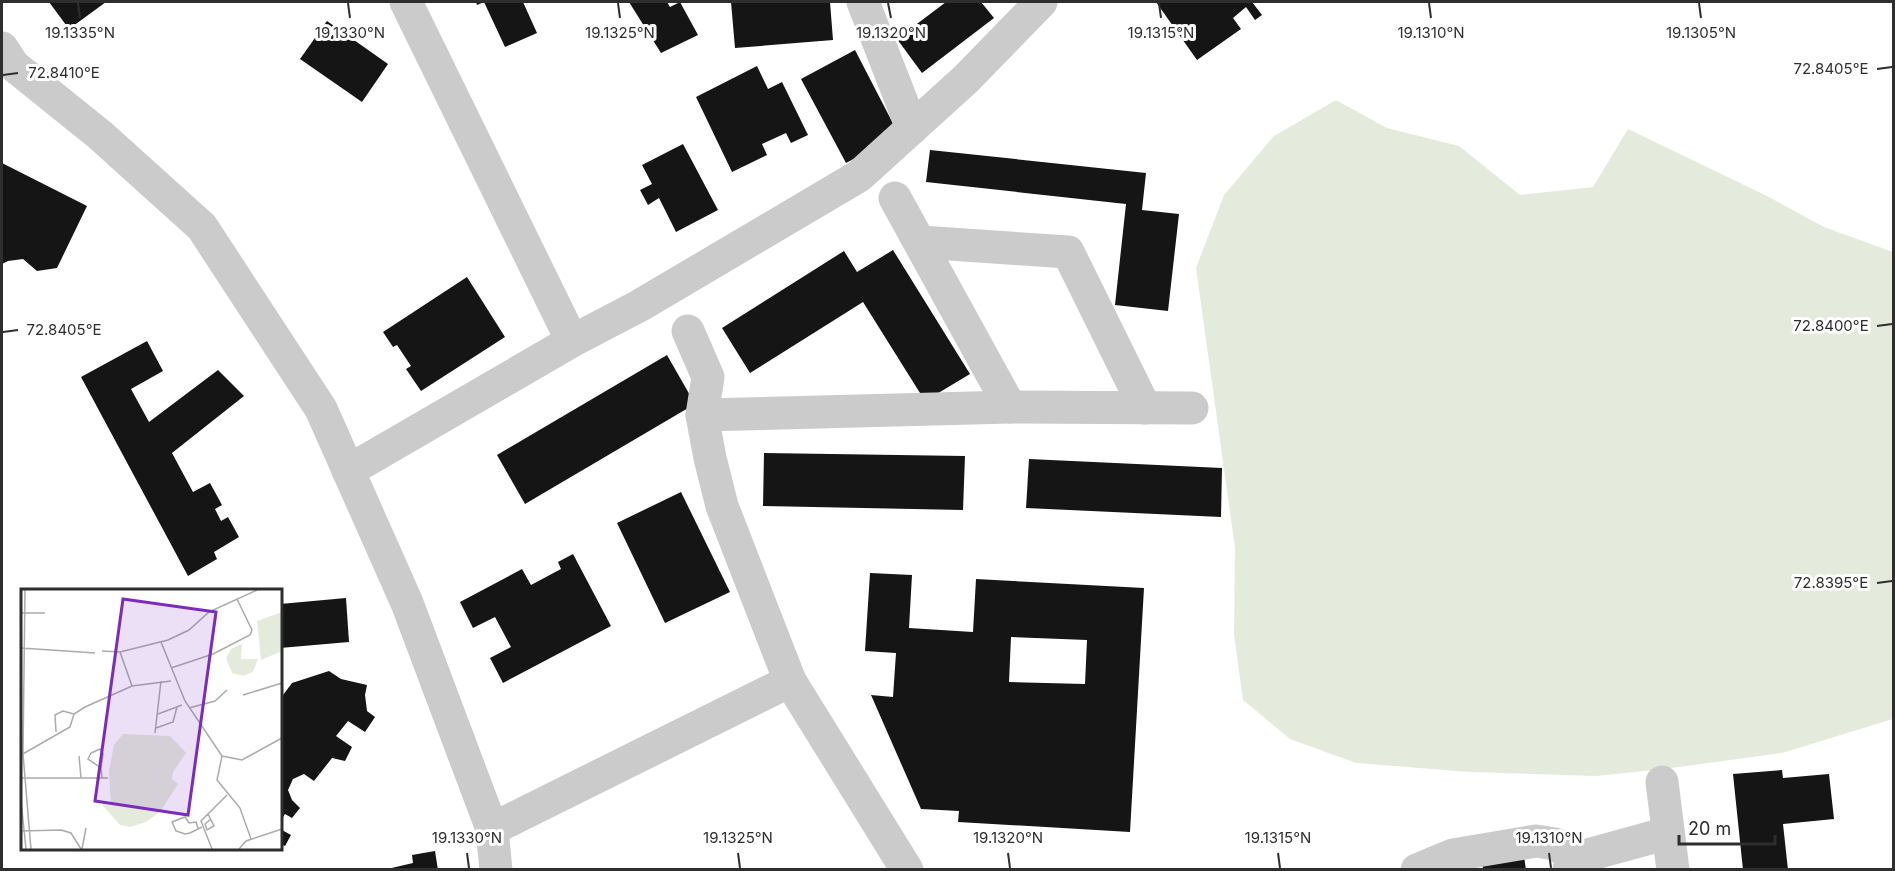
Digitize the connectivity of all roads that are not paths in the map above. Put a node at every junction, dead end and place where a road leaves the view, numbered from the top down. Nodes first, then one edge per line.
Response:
1 (406, 2) edge
2 (863, 2) edge
3 (1041, 2) edge
4 (2, 48) edge
5 (912, 128) junction
6 (895, 198) dead end
7 (920, 242) junction
8 (688, 330) dead end
9 (572, 341) junction
10 (1010, 407) junction
11 (1145, 408) junction
12 (1192, 408) dead end
13 (702, 415) junction
14 (348, 471) junction
15 (790, 681) junction
16 (1662, 782) dead end
17 (492, 829) junction
18 (1668, 833) junction
19 (1573, 864) edge
20 (496, 870) edge
21 (907, 870) edge
22 (1418, 870) edge
23 (1673, 870) edge

1 - 9 street
2 - 5 street
3 - 5 street
4 - 14 street
5 - 9 street
6 - 7 street
7 - 10 street
7 - 11 street
8 - 13 street
9 - 14 street
10 - 11 street
10 - 13 street
11 - 12 street
13 - 15 street
14 - 17 street
15 - 17 street
15 - 21 street
16 - 18 street
17 - 20 street
18 - 19 street
18 - 23 street
19 - 22 street

